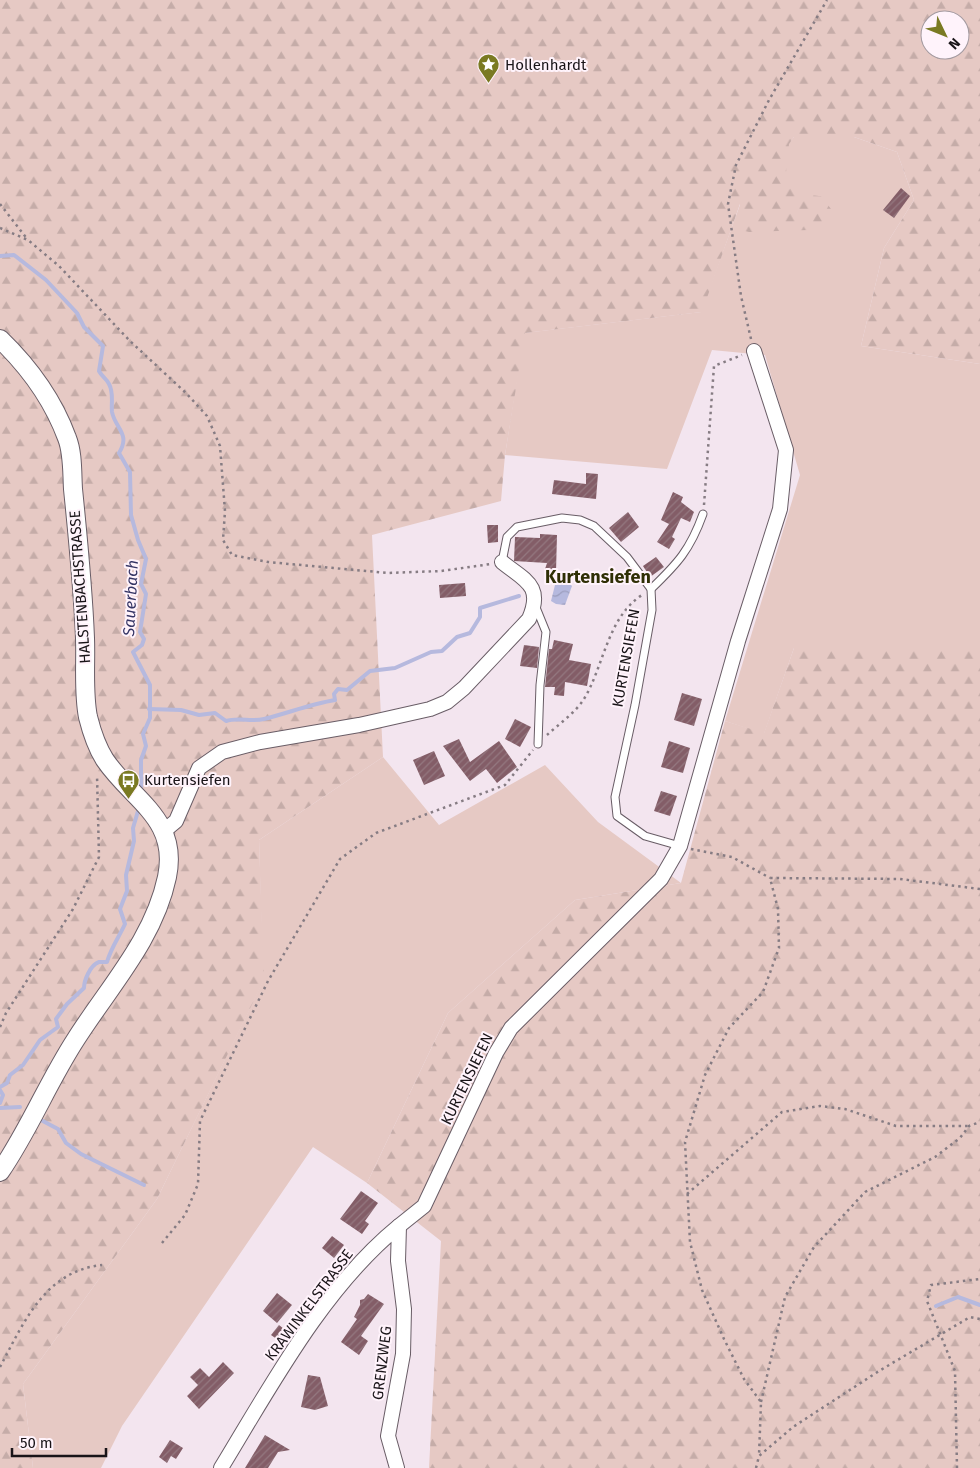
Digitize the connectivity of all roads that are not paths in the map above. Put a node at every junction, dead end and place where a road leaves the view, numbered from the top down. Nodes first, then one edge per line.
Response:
1 (0, 338) edge
2 (754, 351) road end
3 (703, 514) road end
4 (502, 562) joint
5 (651, 589) junction
6 (535, 605) junction
7 (538, 744) road end
8 (164, 831) junction
9 (680, 846) junction
10 (0, 1172) edge
11 (399, 1226) junction
12 (221, 1468) edge
13 (397, 1468) edge

1 - 8 street, HALSTENBACHSTRASSE
2 - 9 street, KURTENSIEFEN
3 - 5 lane
4 - 5 lane
4 - 6 street
5 - 9 lane, KURTENSIEFEN
6 - 7 lane
6 - 8 street
8 - 10 street
9 - 11 street, KURTENSIEFEN
11 - 12 street, KRAWINKELSTRASSE
11 - 13 street, GRENZWEG

